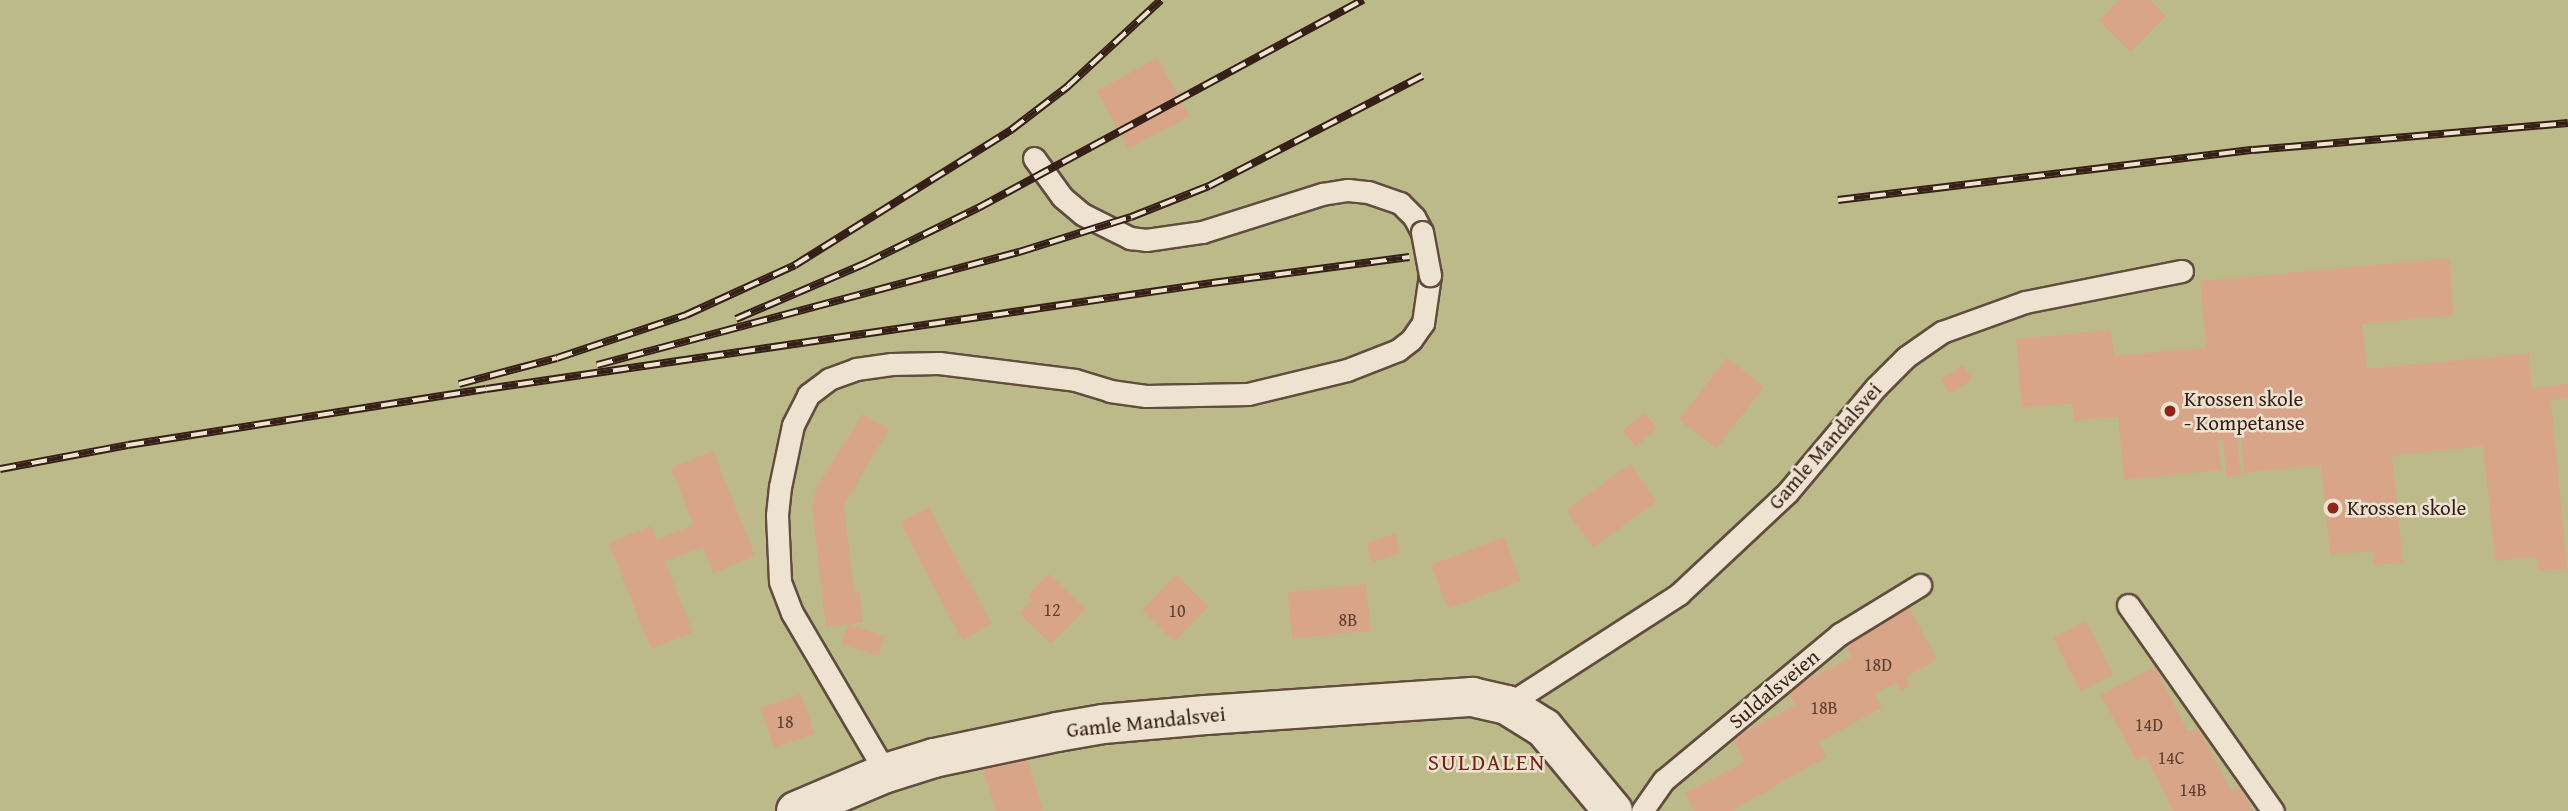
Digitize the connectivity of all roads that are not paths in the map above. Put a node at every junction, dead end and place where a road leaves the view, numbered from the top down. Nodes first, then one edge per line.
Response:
1 (1034, 158) dead end
2 (2182, 271) dead end
3 (1920, 585) dead end
4 (2128, 606) dead end
5 (1507, 705) junction
6 (886, 774) junction
7 (1607, 804) edge
8 (796, 811) edge
9 (1643, 811) edge
10 (2273, 811) edge

1 - 6 lane, bridge
2 - 5 lane, Gamle Mandalsvei
3 - 9 lane, Suldalsveien
4 - 10 lane
5 - 6 street, Gamle Mandalsvei
5 - 7 street, Gamle Mandalsvei
6 - 8 street, Gamle Mandalsvei

